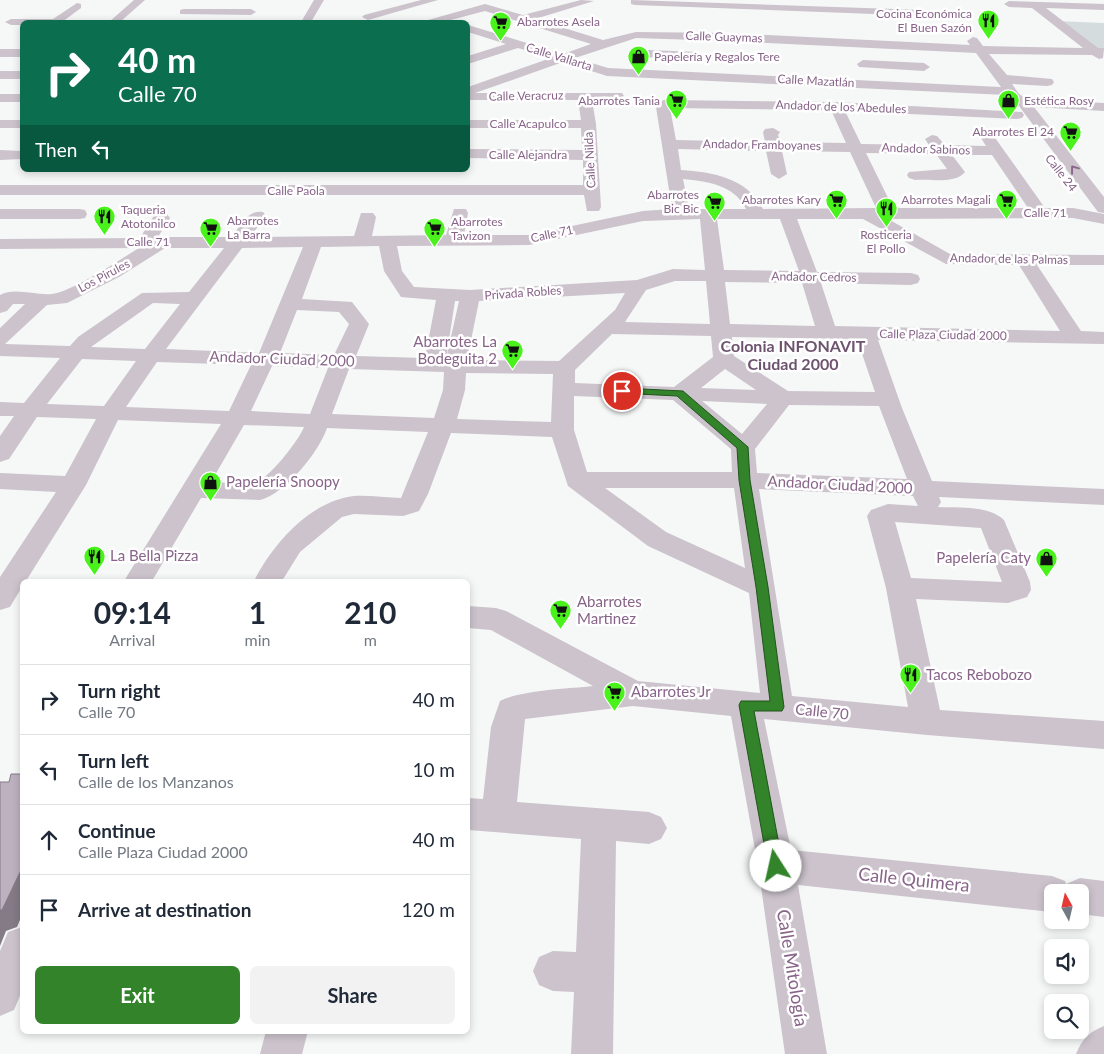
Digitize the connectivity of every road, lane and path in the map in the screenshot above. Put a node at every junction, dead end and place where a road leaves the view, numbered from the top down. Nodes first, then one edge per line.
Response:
1 (140, 0) edge
2 (319, 0) edge
3 (376, 0) edge
4 (433, 0) edge
5 (510, 0) edge
6 (886, 0) edge
7 (662, 1) edge
8 (949, 1) edge
9 (635, 2) dead end
10 (588, 3) edge
11 (1009, 4) dead end
12 (1035, 5) junction
13 (485, 7) junction
14 (1104, 7) edge
15 (723, 10) edge
16 (885, 16) junction
17 (522, 19) junction
18 (58, 20) edge
19 (116, 20) edge
20 (175, 20) edge
21 (244, 20) edge
22 (307, 20) edge
23 (366, 20) edge
24 (452, 20) edge
25 (958, 21) junction
26 (1056, 21) junction
27 (1076, 22) dead end
28 (20, 27) edge
29 (6, 29) edge
30 (471, 31) edge
31 (20, 33) edge
32 (730, 37) junction
33 (798, 40) junction
34 (518, 44) junction
35 (603, 44) junction
36 (984, 50) junction
37 (0, 53) edge
38 (20, 53) edge
39 (736, 53) dead end
40 (648, 54) dead end
41 (1101, 54) edge
42 (672, 55) junction
43 (698, 56) dead end
44 (799, 56) dead end
45 (470, 59) edge
46 (563, 59) junction
47 (623, 73) joint
48 (20, 74) edge
49 (0, 75) edge
50 (673, 75) junction
51 (1003, 79) junction
52 (1047, 82) dead end
53 (867, 83) junction
54 (934, 87) junction
55 (470, 90) edge
56 (584, 96) junction
57 (617, 96) dead end
58 (470, 97) edge
59 (0, 98) edge
60 (20, 98) edge
61 (1014, 102) junction
62 (836, 106) junction
63 (1102, 109) edge
64 (971, 113) junction
65 (0, 124) edge
66 (20, 124) edge
67 (470, 124) edge
68 (589, 124) junction
69 (789, 133) dead end
70 (669, 144) junction
71 (936, 144) junction
72 (774, 145) junction
73 (855, 146) junction
74 (997, 151) junction
75 (470, 154) edge
76 (0, 155) edge
77 (20, 155) edge
78 (588, 155) junction
79 (674, 174) junction
80 (779, 174) dead end
81 (915, 175) dead end
82 (121, 177) dead end
83 (367, 184) junction
84 (8, 190) edge
85 (111, 190) junction
86 (591, 190) junction
87 (0, 207) edge
88 (460, 213) dead end
89 (1040, 213) junction
90 (0, 214) edge
91 (681, 214) junction
92 (708, 214) junction
93 (757, 214) junction
94 (787, 214) junction
95 (866, 214) junction
96 (888, 214) junction
97 (1101, 214) edge
98 (257, 216) dead end
99 (161, 218) dead end
100 (597, 224) junction
101 (362, 239) junction
102 (316, 240) junction
103 (388, 240) junction
104 (454, 240) junction
105 (236, 241) junction
106 (154, 242) junction
107 (0, 244) edge
108 (55, 244) junction
109 (1026, 260) junction
110 (1104, 260) edge
111 (716, 276) junction
112 (810, 277) junction
113 (911, 279) dead end
114 (639, 286) junction
115 (470, 296) junction
116 (446, 297) junction
117 (194, 298) junction
118 (42, 299) junction
119 (291, 304) junction
120 (0, 307) edge
121 (623, 313) junction
122 (722, 324) junction
123 (606, 328) junction
124 (827, 333) junction
125 (866, 334) junction
126 (1075, 338) junction
127 (1104, 338) edge
128 (0, 339) edge
129 (80, 347) junction
130 (0, 350) edge
131 (155, 350) junction
132 (268, 354) junction
133 (344, 357) junction
134 (724, 358) junction
135 (444, 366) junction
136 (564, 378) junction
137 (679, 394) junction
138 (783, 398) junction
139 (890, 402) junction
140 (0, 409) edge
141 (29, 413) junction
142 (110, 417) junction
143 (442, 426) junction
144 (231, 427) junction
145 (315, 430) junction
146 (562, 430) junction
147 (742, 447) junction
148 (0, 454) edge
149 (0, 480) edge
150 (577, 480) junction
151 (745, 480) junction
152 (73, 485) junction
153 (192, 489) junction
154 (922, 489) junction
155 (1104, 498) edge
156 (934, 516) junction
157 (139, 579) edge
158 (269, 579) edge
159 (762, 587) junction
160 (900, 588) junction
161 (8, 591) edge
162 (470, 617) edge
163 (633, 693) junction
164 (762, 706) junction
165 (927, 722) junction
166 (1104, 735) edge
167 (483, 815) edge
168 (599, 824) junction
169 (649, 828) dead end
170 (776, 866) junction
171 (1044, 893) edge
172 (1089, 897) edge
173 (1104, 899) edge
174 (20, 951) edge
175 (553, 971) dead end
176 (593, 973) junction
177 (0, 996) edge
178 (286, 1034) edge
179 (1104, 1047) edge
180 (281, 1054) edge
181 (592, 1054) edge
182 (806, 1054) edge
183 (1097, 1054) edge

1 - 19 street
2 - 22 street
3 - 23 street
4 - 23 street
5 - 13 street
6 - 16 street
7 - 9 street
7 - 15 street
8 - 25 street, Calle 24
10 - 17 street
11 - 12 street
12 - 14 street
12 - 26 street
13 - 17 street
13 - 24 street
15 - 16 street
15 - 32 street
16 - 25 street
17 - 35 street
18 - 29 street
20 - 21 street
25 - 36 street, Calle 24
26 - 27 street
26 - 41 street
28 - 29 street
29 - 31 street
30 - 34 street, Calle Vallarta
32 - 33 street, Calle Guaymas
32 - 35 street, Calle Guaymas
32 - 39 street
33 - 36 street, Calle Guaymas
33 - 44 street
34 - 45 street
34 - 46 street, Calle Vallarta
35 - 46 street, Calle Guaymas
36 - 41 street, Calle Guaymas
36 - 51 street, Calle 24
37 - 38 street
40 - 42 street
42 - 43 street
42 - 50 street
46 - 47 street, Calle Vallarta
46 - 55 street, Calle Guaymas
47 - 50 street, Calle Mazatlán
48 - 49 street
50 - 53 street, Calle Mazatlán
51 - 52 street
51 - 61 street, Calle 24
53 - 54 street, Calle Mazatlán
53 - 54 street
54 - 61 street, Calle Mazatlán
56 - 57 street
56 - 58 street, Calle Veracruz
56 - 68 street, Calle Nilda
59 - 60 street
61 - 63 street
61 - 64 street, Andador de los Abedules
61 - 97 street, Calle 24
62 - 64 street, Andador de los Abedules
62 - 70 street, Andador de los Abedules
62 - 73 street
64 - 74 street
65 - 66 street
67 - 68 street, Calle Acapulco
68 - 78 street, Calle Nilda
69 - 72 street
70 - 72 street, Andador Framboyanes
70 - 79 street
71 - 73 street, Andador Sabinos
71 - 74 street, Andador Sabinos
71 - 81 street
72 - 73 street, Andador Framboyanes
72 - 80 street
73 - 96 street
74 - 89 street
75 - 78 street, Calle Alejandra
76 - 77 street
78 - 86 street, Calle Nilda
79 - 91 street
79 - 93 street
82 - 85 street
83 - 85 street, Calle Paola
83 - 86 street, Calle Paola
83 - 101 street
84 - 85 street, Calle Paola
84 - 87 street
86 - 100 street, Calle Nilda
88 - 104 street
89 - 96 street, Calle 71
89 - 97 street, Calle 71
90 - 108 street
91 - 92 street, Calle 71
91 - 100 street, Calle 71
92 - 93 street, Calle 71
92 - 111 street
93 - 94 street, Calle 71
94 - 95 street, Calle 71
94 - 112 street
95 - 96 street, Calle 71
95 - 109 street, Andador de las Palmas
98 - 105 street
99 - 106 street
100 - 104 street, Calle 71
101 - 102 street, Calle 71
101 - 103 street, Calle 71
102 - 105 street, Calle 71
102 - 119 street
103 - 104 street, Calle 71
103 - 116 street, Privada Robles
105 - 106 street, Calle 71
105 - 117 street
106 - 108 street, Calle 71
106 - 118 street, Los Pirules
107 - 108 street, Calle 71
109 - 110 street, Andador de las Palmas
109 - 126 street
111 - 112 street, Andador Cedros
111 - 114 street, Andador Cedros
111 - 122 street
112 - 113 street, Andador Cedros
112 - 124 street
114 - 115 street, Privada Robles
114 - 121 street
115 - 116 street, Privada Robles
115 - 135 street
116 - 135 street
117 - 129 street
117 - 131 street
118 - 120 street, Los Pirules
118 - 128 street
119 - 132 street
119 - 133 street
121 - 122 street
121 - 123 street
122 - 123 street, Calle Plaza Ciudad 2000
122 - 124 street, Calle Plaza Ciudad 2000
122 - 134 street
123 - 136 street
124 - 125 street, Calle Plaza Ciudad 2000
125 - 126 street, Calle Plaza Ciudad 2000
125 - 139 street, Andador Ciudad 2000
126 - 127 street, Calle Plaza Ciudad 2000
129 - 130 street, Andador Ciudad 2000
129 - 131 street, Andador Ciudad 2000
129 - 141 street
131 - 132 street, Andador Ciudad 2000
131 - 142 street
132 - 133 street, Andador Ciudad 2000
132 - 144 street
133 - 135 street, Andador Ciudad 2000
133 - 145 street
134 - 137 street
134 - 138 street
135 - 136 street, Andador Ciudad 2000
135 - 143 street
136 - 137 street
136 - 146 street
137 - 138 street
137 - 147 street
138 - 139 street
138 - 147 street
139 - 154 street, Andador Ciudad 2000
140 - 141 street
141 - 142 street
141 - 148 street
142 - 144 street
142 - 152 street
143 - 145 street
143 - 146 street
143 - 158 street
144 - 145 street
144 - 153 street
145 - 153 street
146 - 150 street
147 - 151 street
149 - 152 street
150 - 151 street, Andador Ciudad 2000
150 - 159 street
151 - 154 street, Andador Ciudad 2000
151 - 159 street
152 - 161 street
153 - 157 street
154 - 155 street, Andador Ciudad 2000
154 - 156 street, Andador Ciudad 2000
156 - 160 street
156 - 160 street
159 - 164 street, Calle Mitología
160 - 165 street
162 - 163 street, Calle 70
163 - 164 street, Calle 70
163 - 167 street
164 - 165 street, Calle 70
164 - 170 street, Calle Mitología
165 - 166 street, Calle 70
167 - 168 street
168 - 169 street
168 - 176 street
170 - 171 street, Calle Quimera
170 - 182 street, Calle Mitología
172 - 173 street
174 - 177 street
175 - 176 street
176 - 181 street
178 - 180 street
179 - 183 street

